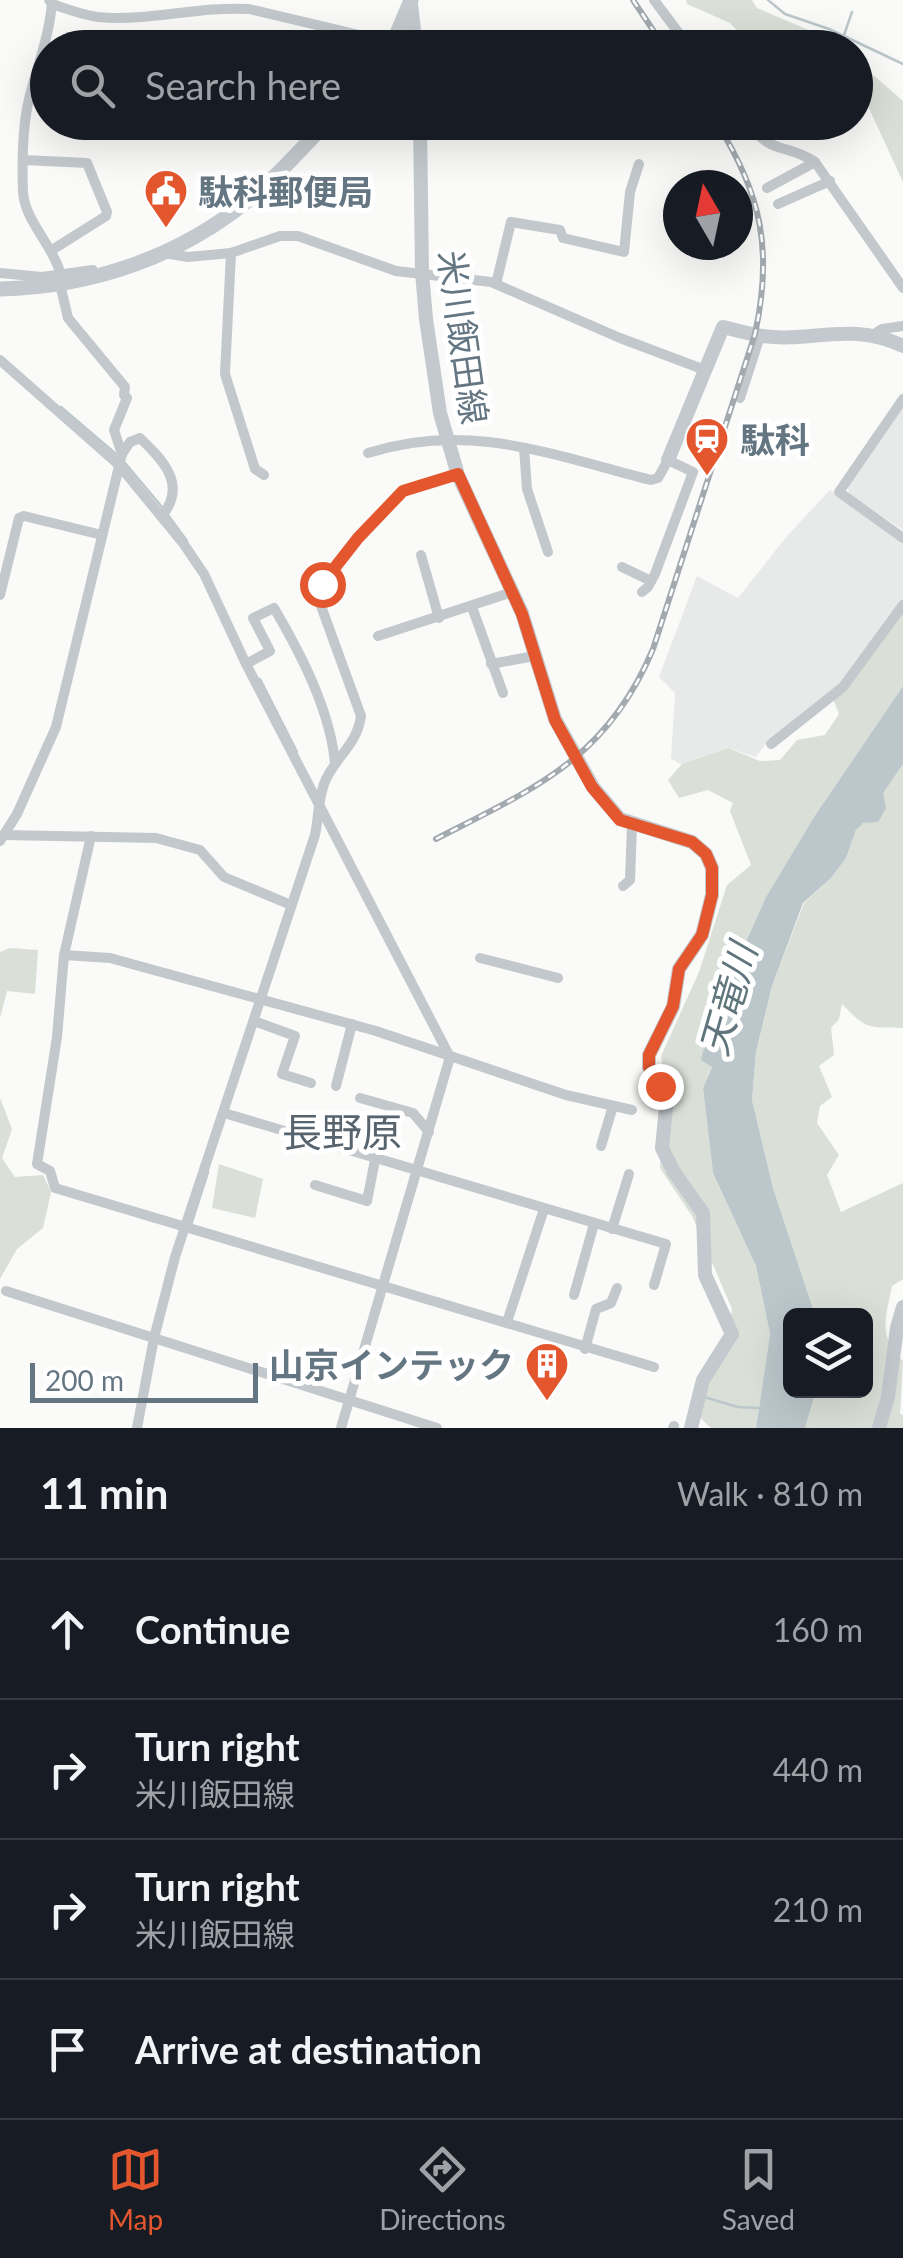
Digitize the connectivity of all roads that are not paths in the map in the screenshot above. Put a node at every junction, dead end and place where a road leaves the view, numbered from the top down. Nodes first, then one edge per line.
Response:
1 (654, 0) edge
2 (51, 1) edge
3 (411, 2) edge
4 (49, 30) edge
5 (330, 30) edge
6 (399, 30) edge
7 (413, 30) edge
8 (676, 30) edge
9 (30, 100) edge
10 (309, 140) edge
11 (420, 140) edge
12 (762, 140) edge
13 (24, 160) junction
14 (815, 162) junction
15 (638, 164) dead end
16 (830, 181) junction
17 (767, 188) dead end
18 (778, 204) dead end
19 (52, 250) junction
20 (232, 253) junction
21 (164, 254) junction
22 (422, 272) junction
23 (0, 273) edge
24 (61, 281) junction
25 (496, 284) junction
26 (903, 288) edge
27 (0, 289) edge
28 (903, 326) edge
29 (873, 335) junction
30 (760, 336) junction
31 (903, 346) edge
32 (0, 360) edge
33 (705, 370) junction
34 (740, 398) dead end
35 (903, 399) edge
36 (446, 438) junction
37 (524, 448) junction
38 (368, 453) dead end
39 (120, 459) junction
40 (668, 460) junction
41 (458, 474) junction
42 (264, 476) dead end
43 (162, 516) junction
44 (102, 535) junction
45 (903, 538) edge
46 (548, 552) dead end
47 (422, 556) dead end
48 (622, 567) dead end
49 (651, 581) junction
50 (512, 592) junction
51 (642, 592) dead end
52 (0, 594) edge
53 (903, 605) edge
54 (472, 607) junction
55 (439, 618) junction
56 (378, 636) dead end
57 (534, 656) junction
58 (246, 664) junction
59 (491, 664) junction
60 (503, 693) dead end
61 (771, 744) dead end
62 (335, 764) junction
63 (320, 807) junction
64 (632, 824) junction
65 (91, 836) junction
66 (2, 838) edge
67 (623, 886) dead end
68 (291, 905) junction
69 (64, 955) junction
70 (480, 958) dead end
71 (558, 978) dead end
72 (261, 999) junction
73 (254, 1021) junction
74 (352, 1024) junction
75 (450, 1058) junction
76 (311, 1084) dead end
77 (336, 1086) dead end
78 (360, 1098) dead end
79 (613, 1106) junction
80 (632, 1110) dead end
81 (224, 1113) junction
82 (429, 1132) junction
83 (601, 1146) dead end
84 (375, 1160) junction
85 (417, 1172) junction
86 (628, 1174) dead end
87 (315, 1185) dead end
88 (544, 1209) junction
89 (594, 1224) junction
90 (186, 1228) junction
91 (612, 1229) junction
92 (654, 1285) dead end
93 (384, 1286) junction
94 (617, 1288) dead end
95 (6, 1292) dead end
96 (574, 1295) dead end
97 (903, 1307) edge
98 (507, 1322) junction
99 (154, 1338) junction
100 (900, 1340) edge
101 (585, 1349) junction
102 (654, 1367) dead end
103 (350, 1400) junction
104 (137, 1428) edge
105 (341, 1428) edge
106 (436, 1428) edge
107 (691, 1428) edge
108 (879, 1428) edge

1 - 8 street
2 - 4 street
2 - 5 street
3 - 6 highway
3 - 7 main road
9 - 13 street
10 - 21 highway
11 - 22 main road, 米川飯田線
12 - 14 street
13 - 19 street
13 - 19 street
14 - 16 street
14 - 17 street
15 - 25 street
16 - 18 street
16 - 26 street
19 - 24 street
20 - 21 street
20 - 22 street
20 - 42 street
21 - 24 highway
22 - 25 street
22 - 36 main road, 米川飯田線
23 - 24 street
24 - 27 highway
24 - 39 street
25 - 33 street
28 - 29 street
29 - 30 main road
29 - 31 main road
30 - 33 main road
30 - 34 street
32 - 39 street
33 - 40 main road
35 - 45 street
36 - 37 street
36 - 38 street
36 - 41 main road, 米川飯田線
37 - 40 street
37 - 46 street
39 - 43 street
39 - 43 street
39 - 44 street
40 - 49 street
41 - 50 main road, 米川飯田線
41 - 62 street
43 - 58 street
44 - 52 street
44 - 66 street
47 - 55 street
48 - 49 street
49 - 51 street
50 - 54 street
50 - 57 main road, 米川飯田線
53 - 61 street
54 - 55 street
54 - 59 street
55 - 56 street
57 - 59 street
57 - 64 main road, 米川飯田線
58 - 62 street
58 - 63 street
59 - 60 street
62 - 63 street
63 - 68 street
63 - 75 street
64 - 67 street
64 - 107 main road, 米川飯田線
65 - 66 street
65 - 68 street
65 - 69 street
68 - 72 street
69 - 72 street
69 - 90 street
70 - 71 street
72 - 73 street
72 - 74 street
73 - 76 street
73 - 81 street
74 - 75 street
74 - 77 street
75 - 79 street
75 - 82 street
78 - 82 street
79 - 80 street
79 - 83 street
81 - 84 street
81 - 90 street
82 - 85 street
84 - 85 street
84 - 87 street
85 - 88 street
85 - 93 street
86 - 91 street
88 - 89 street
88 - 98 street
89 - 91 street
89 - 96 street
90 - 93 street
90 - 99 street
91 - 92 street
93 - 98 street
93 - 103 street
94 - 101 street
95 - 99 street
97 - 100 main road
98 - 101 street
99 - 103 street
99 - 104 street
100 - 108 main road
101 - 102 street
103 - 105 street
103 - 106 street

